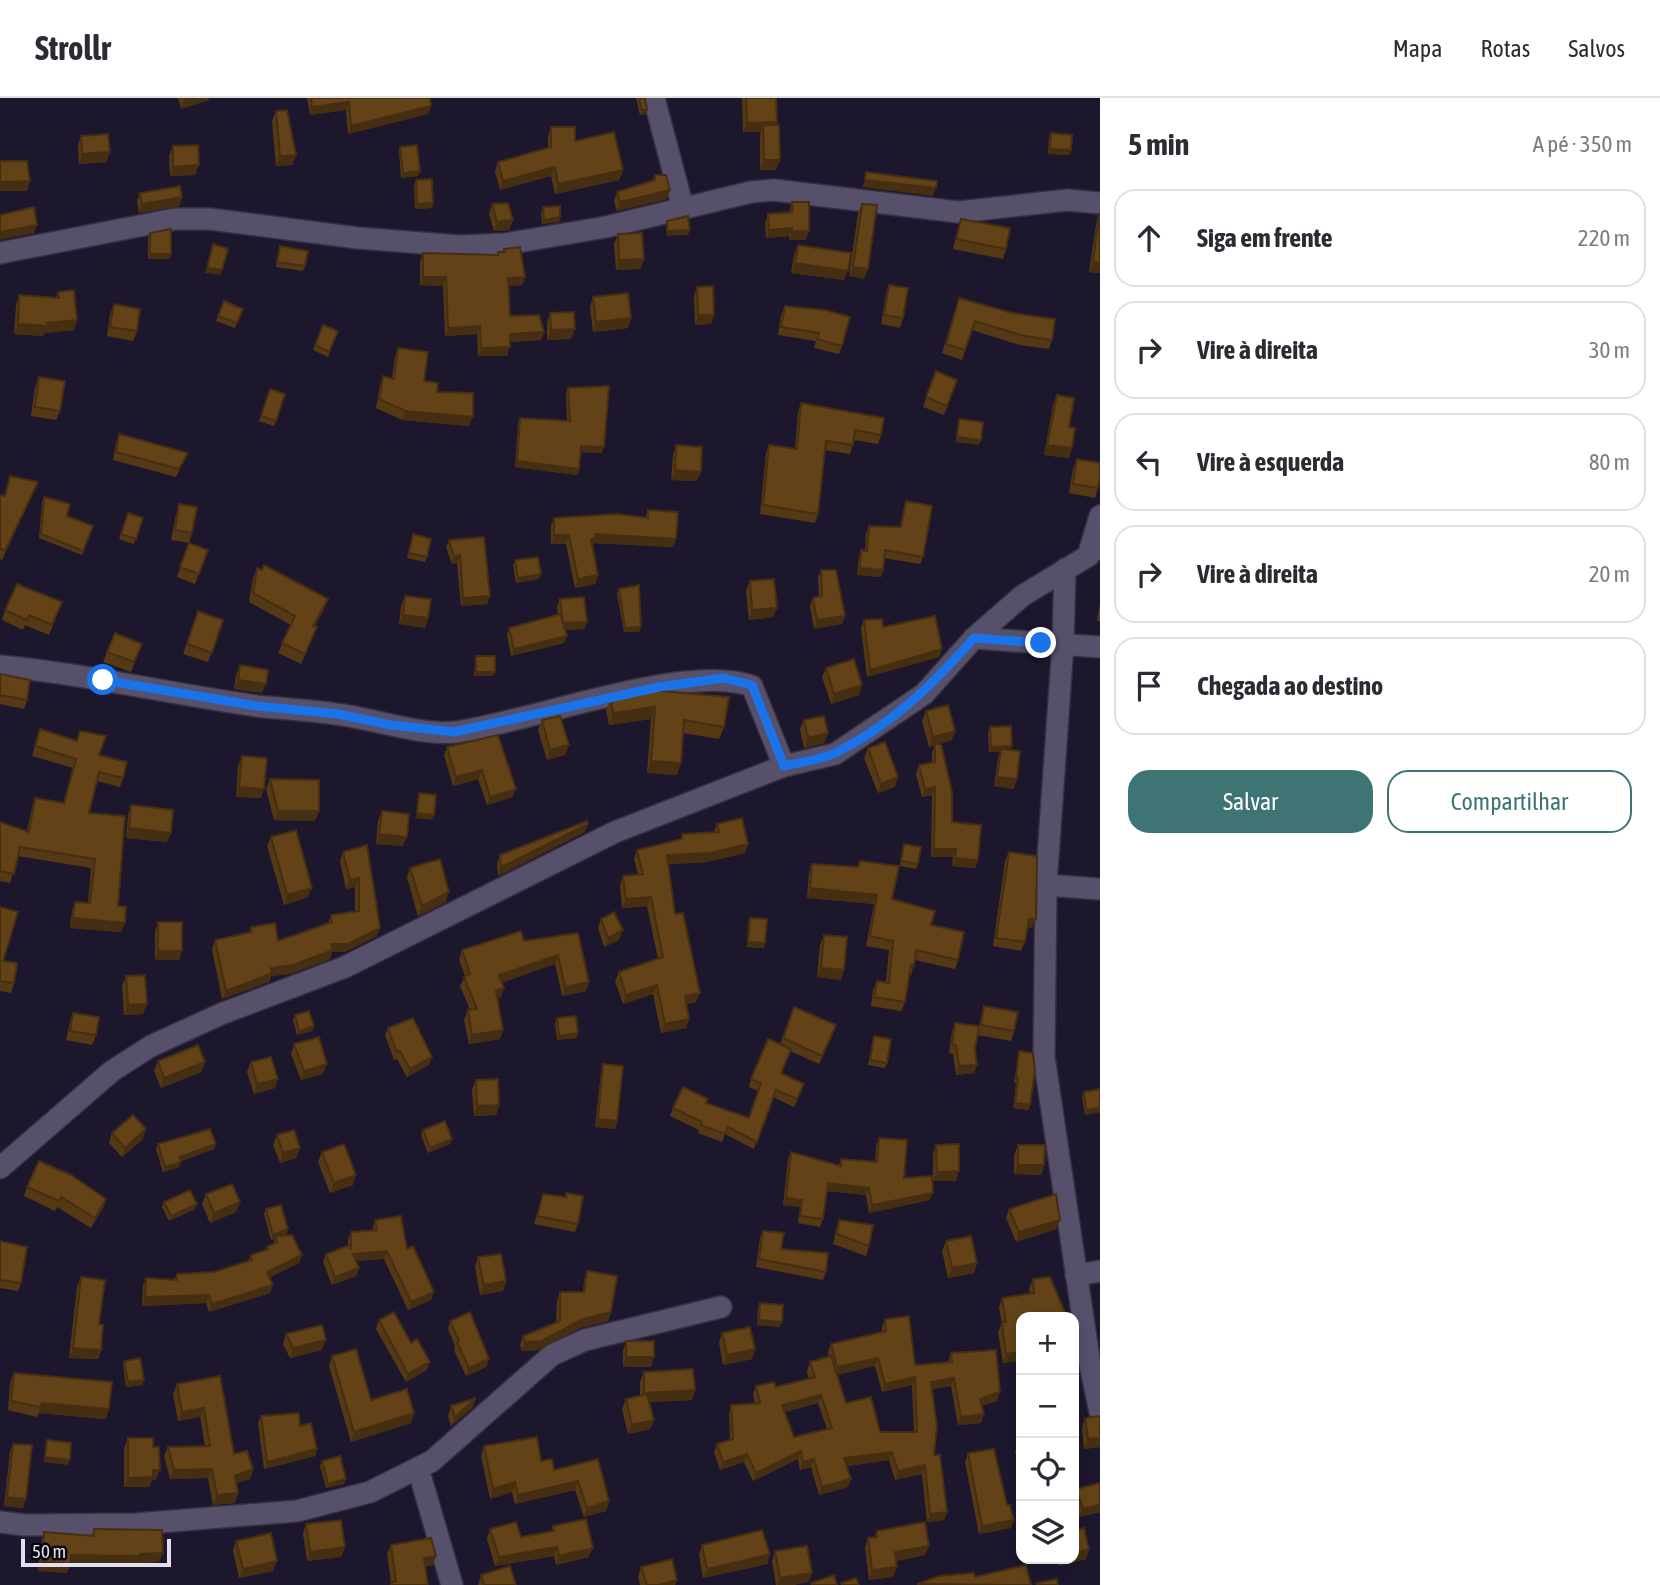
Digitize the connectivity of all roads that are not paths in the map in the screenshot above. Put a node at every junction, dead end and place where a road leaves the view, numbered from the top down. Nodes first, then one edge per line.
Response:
1 (654, 98) edge
2 (1100, 203) edge
3 (683, 208) junction
4 (0, 253) edge
5 (1100, 516) edge
6 (1094, 550) edge
7 (1065, 569) junction
8 (974, 638) junction
9 (1063, 644) junction
10 (1100, 647) edge
11 (0, 666) edge
12 (784, 766) junction
13 (1046, 885) junction
14 (1100, 889) edge
15 (0, 1168) edge
16 (1100, 1271) edge
17 (1076, 1275) junction
18 (721, 1307) dead end
19 (1100, 1412) edge
20 (418, 1468) junction
21 (0, 1522) edge
22 (452, 1585) edge

1 - 3 street
2 - 3 street
3 - 4 street
5 - 6 street
6 - 7 street
7 - 8 street
7 - 9 street
8 - 9 street
8 - 12 street
9 - 10 street
9 - 13 street
11 - 12 street
12 - 15 street
13 - 14 street
13 - 17 street
16 - 17 street
17 - 19 street
18 - 20 street
20 - 21 street
20 - 22 street

